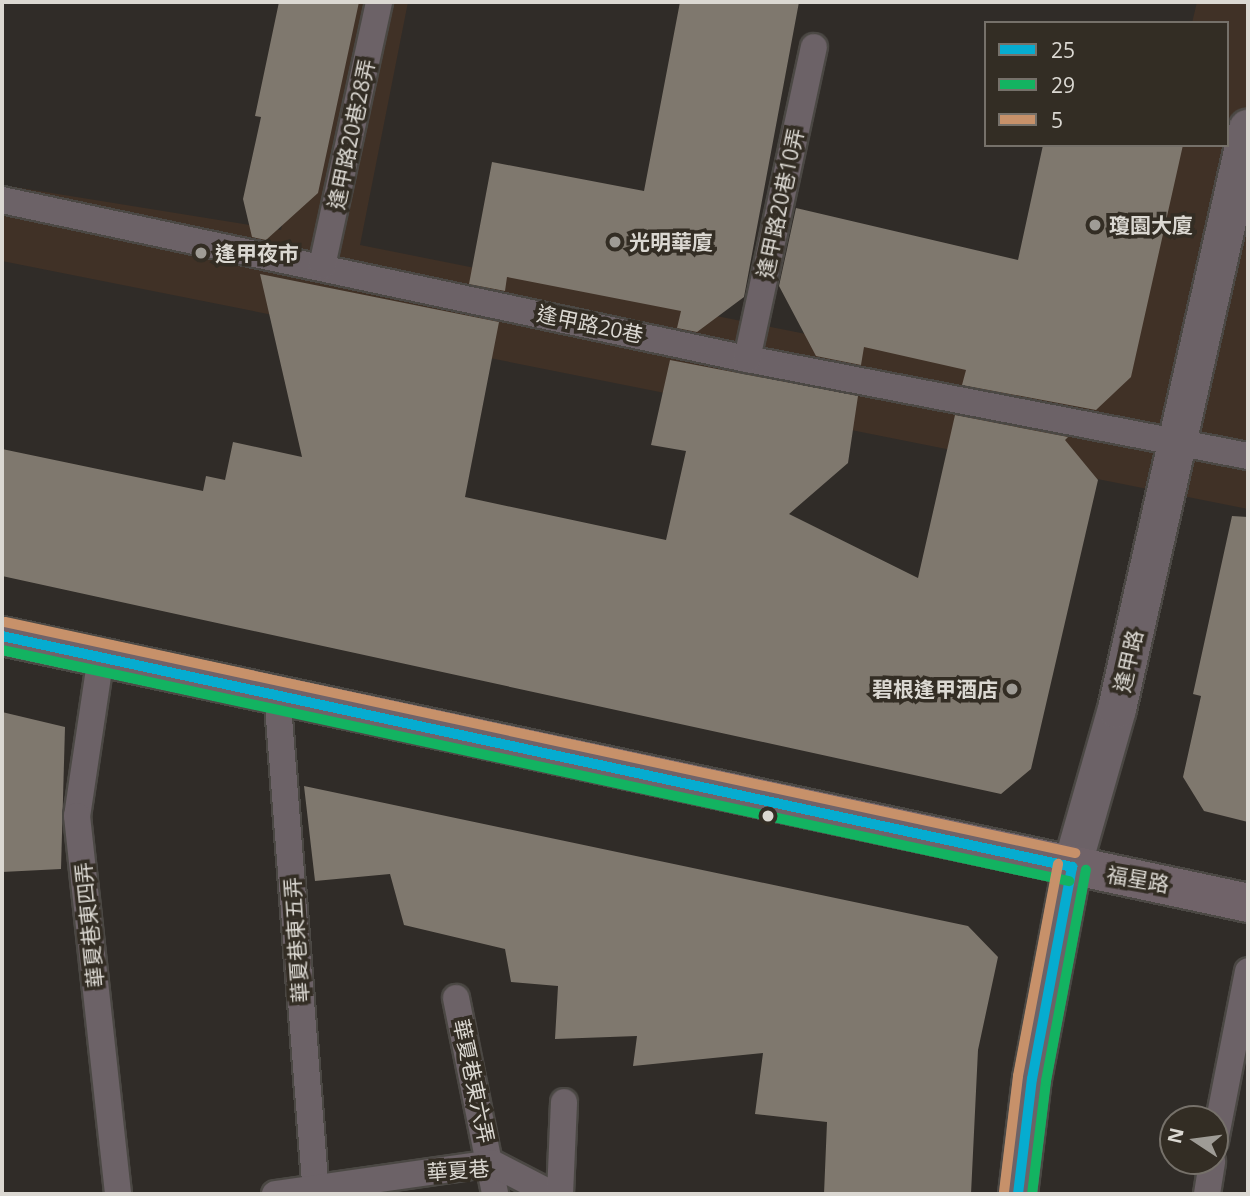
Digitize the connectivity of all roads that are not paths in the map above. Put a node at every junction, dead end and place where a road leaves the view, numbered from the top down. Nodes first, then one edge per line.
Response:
1 (379, 2) edge
2 (814, 47) dead end
3 (1248, 130) edge
4 (2, 200) edge
5 (322, 265) junction
6 (747, 359) junction
7 (1180, 440) junction
8 (1248, 456) edge
9 (2, 636) edge
10 (101, 656) junction
11 (277, 692) junction
12 (1072, 867) junction
13 (1248, 903) edge
14 (1248, 971) edge
15 (456, 998) dead end
16 (564, 1102) dead end
17 (1222, 1105) edge
18 (492, 1163) junction
19 (1210, 1175) edge
20 (316, 1191) edge
21 (118, 1194) edge
22 (275, 1194) edge
23 (495, 1194) edge
24 (552, 1194) edge
25 (560, 1194) edge
26 (1018, 1194) edge
27 (1207, 1194) edge

1 - 5 lane, 逢甲路20巷28弄
2 - 6 lane, 逢甲路20巷10弄
3 - 7 street, 逢甲路
4 - 5 lane, 逢甲路20巷
5 - 6 lane, 逢甲路20巷
6 - 7 lane, 逢甲路20巷
7 - 8 lane, 逢甲路20巷
7 - 12 street, 逢甲路
9 - 10 street, 福星路
10 - 11 street, 福星路
10 - 21 lane, 華夏巷東四弄
11 - 12 street, 福星路
11 - 20 lane, 華夏巷東五弄
12 - 13 street, 福星路
12 - 26 street, 逢甲路
14 - 17 lane
15 - 18 lane, 華夏巷東六弄
16 - 25 lane
18 - 20 lane, 華夏巷
18 - 23 lane, 華夏巷東六弄
18 - 24 lane, 華夏巷
19 - 27 lane
20 - 22 lane, 華夏巷

